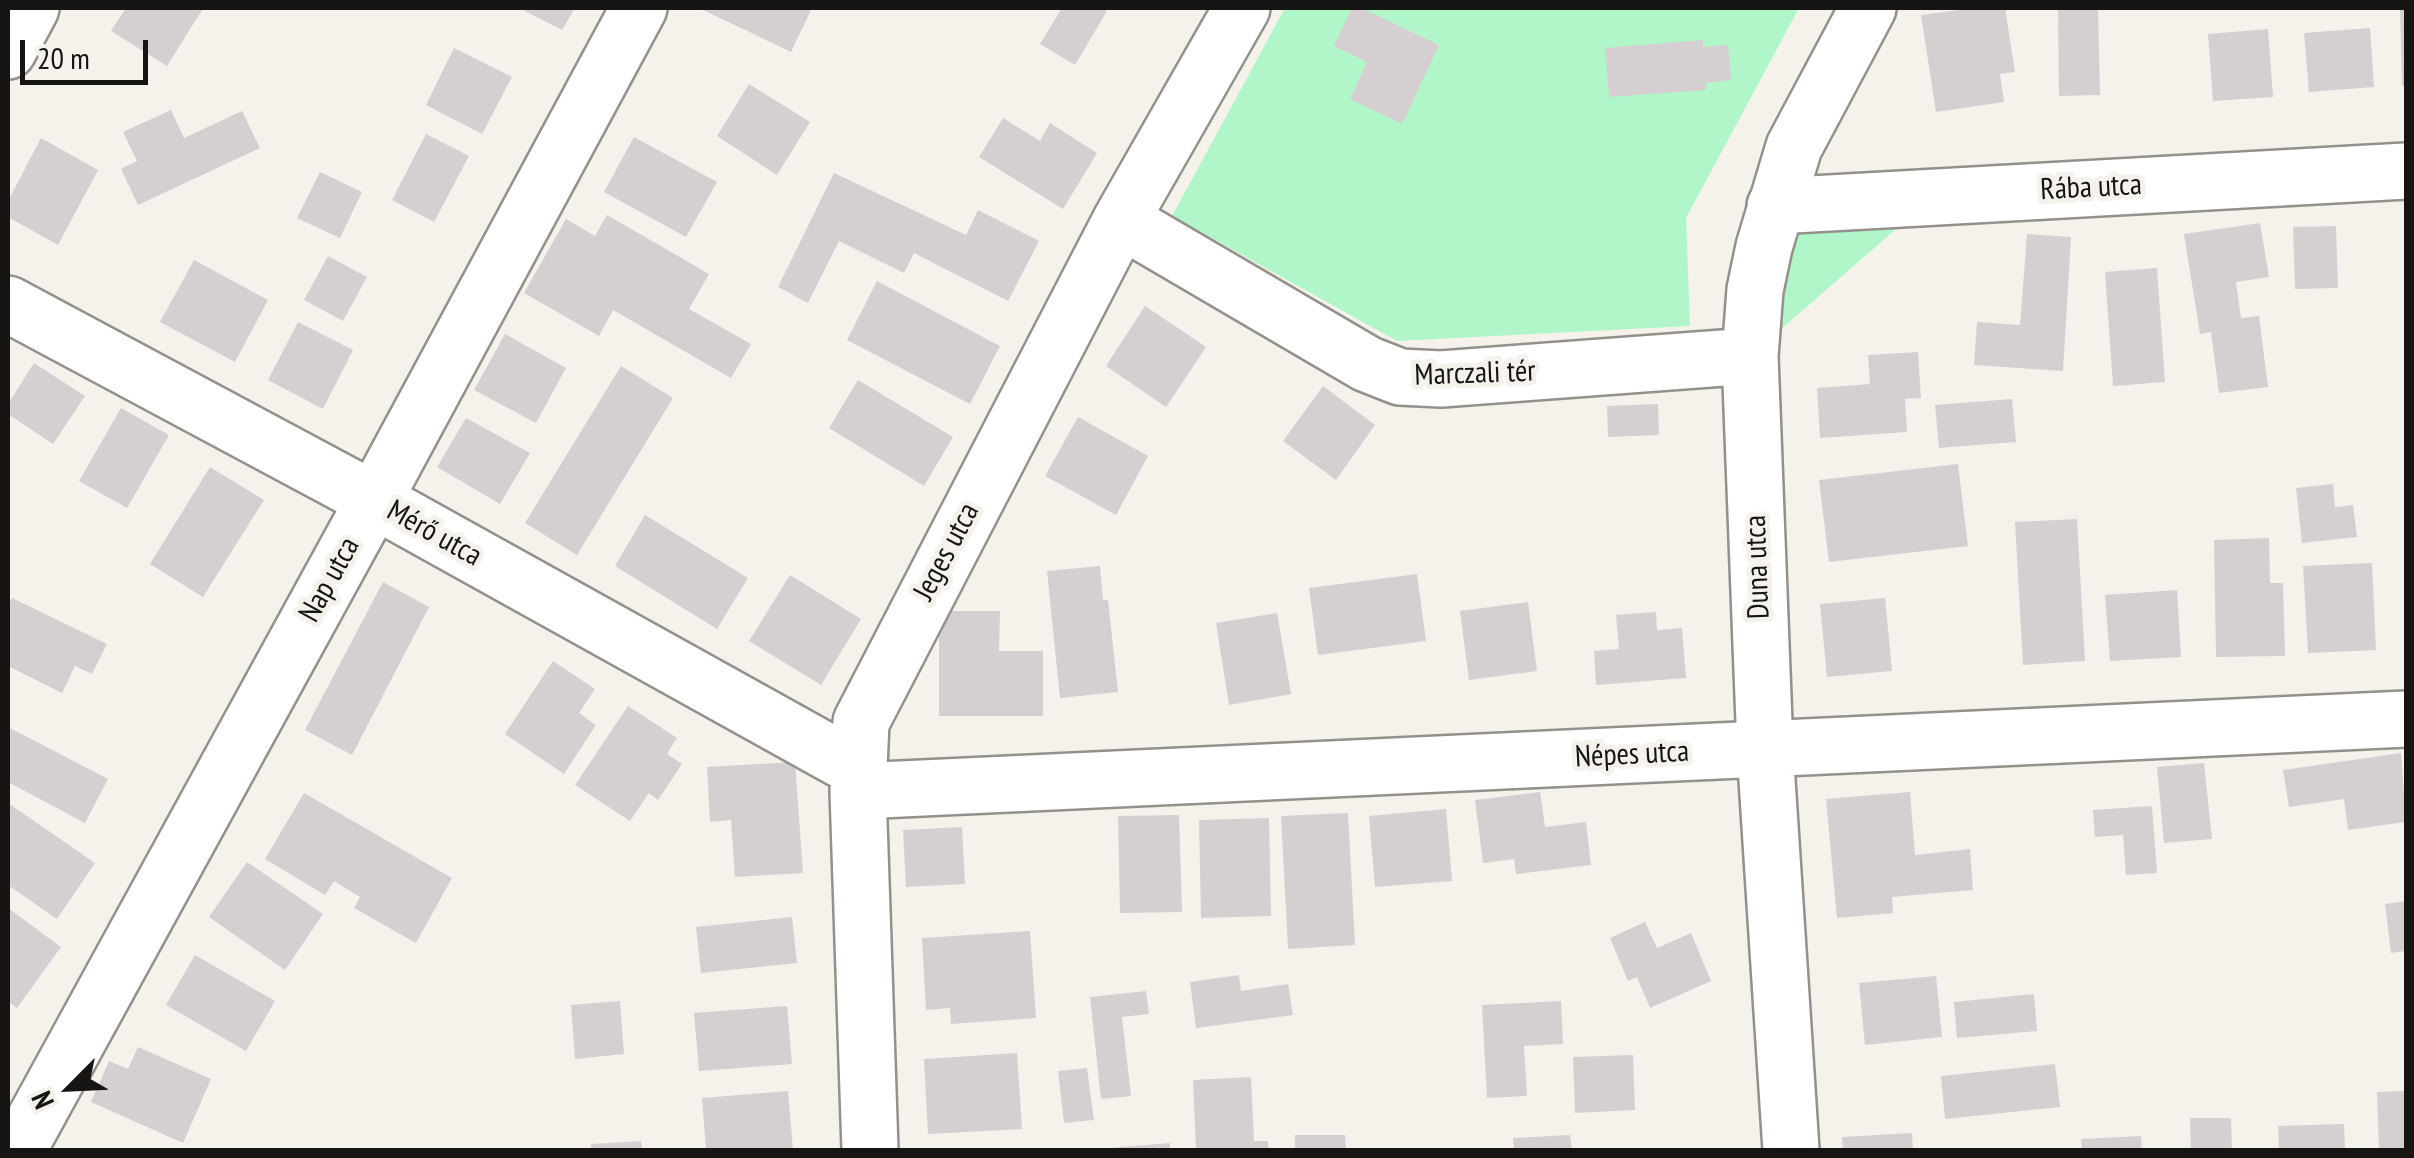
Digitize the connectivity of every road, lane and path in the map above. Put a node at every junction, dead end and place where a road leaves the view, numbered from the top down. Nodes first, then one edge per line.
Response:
1 (31, 8) edge
2 (639, 8) edge
3 (1242, 8) edge
4 (1868, 8) edge
5 (8, 51) edge
6 (2406, 171) edge
7 (1775, 206) junction
8 (1121, 220) junction
9 (8, 304) edge
10 (1750, 356) junction
11 (374, 500) junction
12 (2406, 719) edge
13 (1765, 749) junction
14 (858, 780) junction
15 (18, 1150) edge
16 (870, 1150) edge
17 (1791, 1150) edge

1 - 5 street
2 - 11 street, Nap utca
3 - 8 street, Jeges utca
4 - 7 street, Duna utca
6 - 7 street, Rába utca
7 - 10 street, Duna utca
8 - 10 street, Marczali tér
8 - 14 street, Jeges utca
9 - 11 street, Mérő utca
10 - 13 street, Duna utca
11 - 14 street, Mérő utca
11 - 15 street, Nap utca
12 - 13 street, Népes utca
13 - 14 street, Népes utca
13 - 17 street, Duna utca
14 - 16 street, Jeges utca

